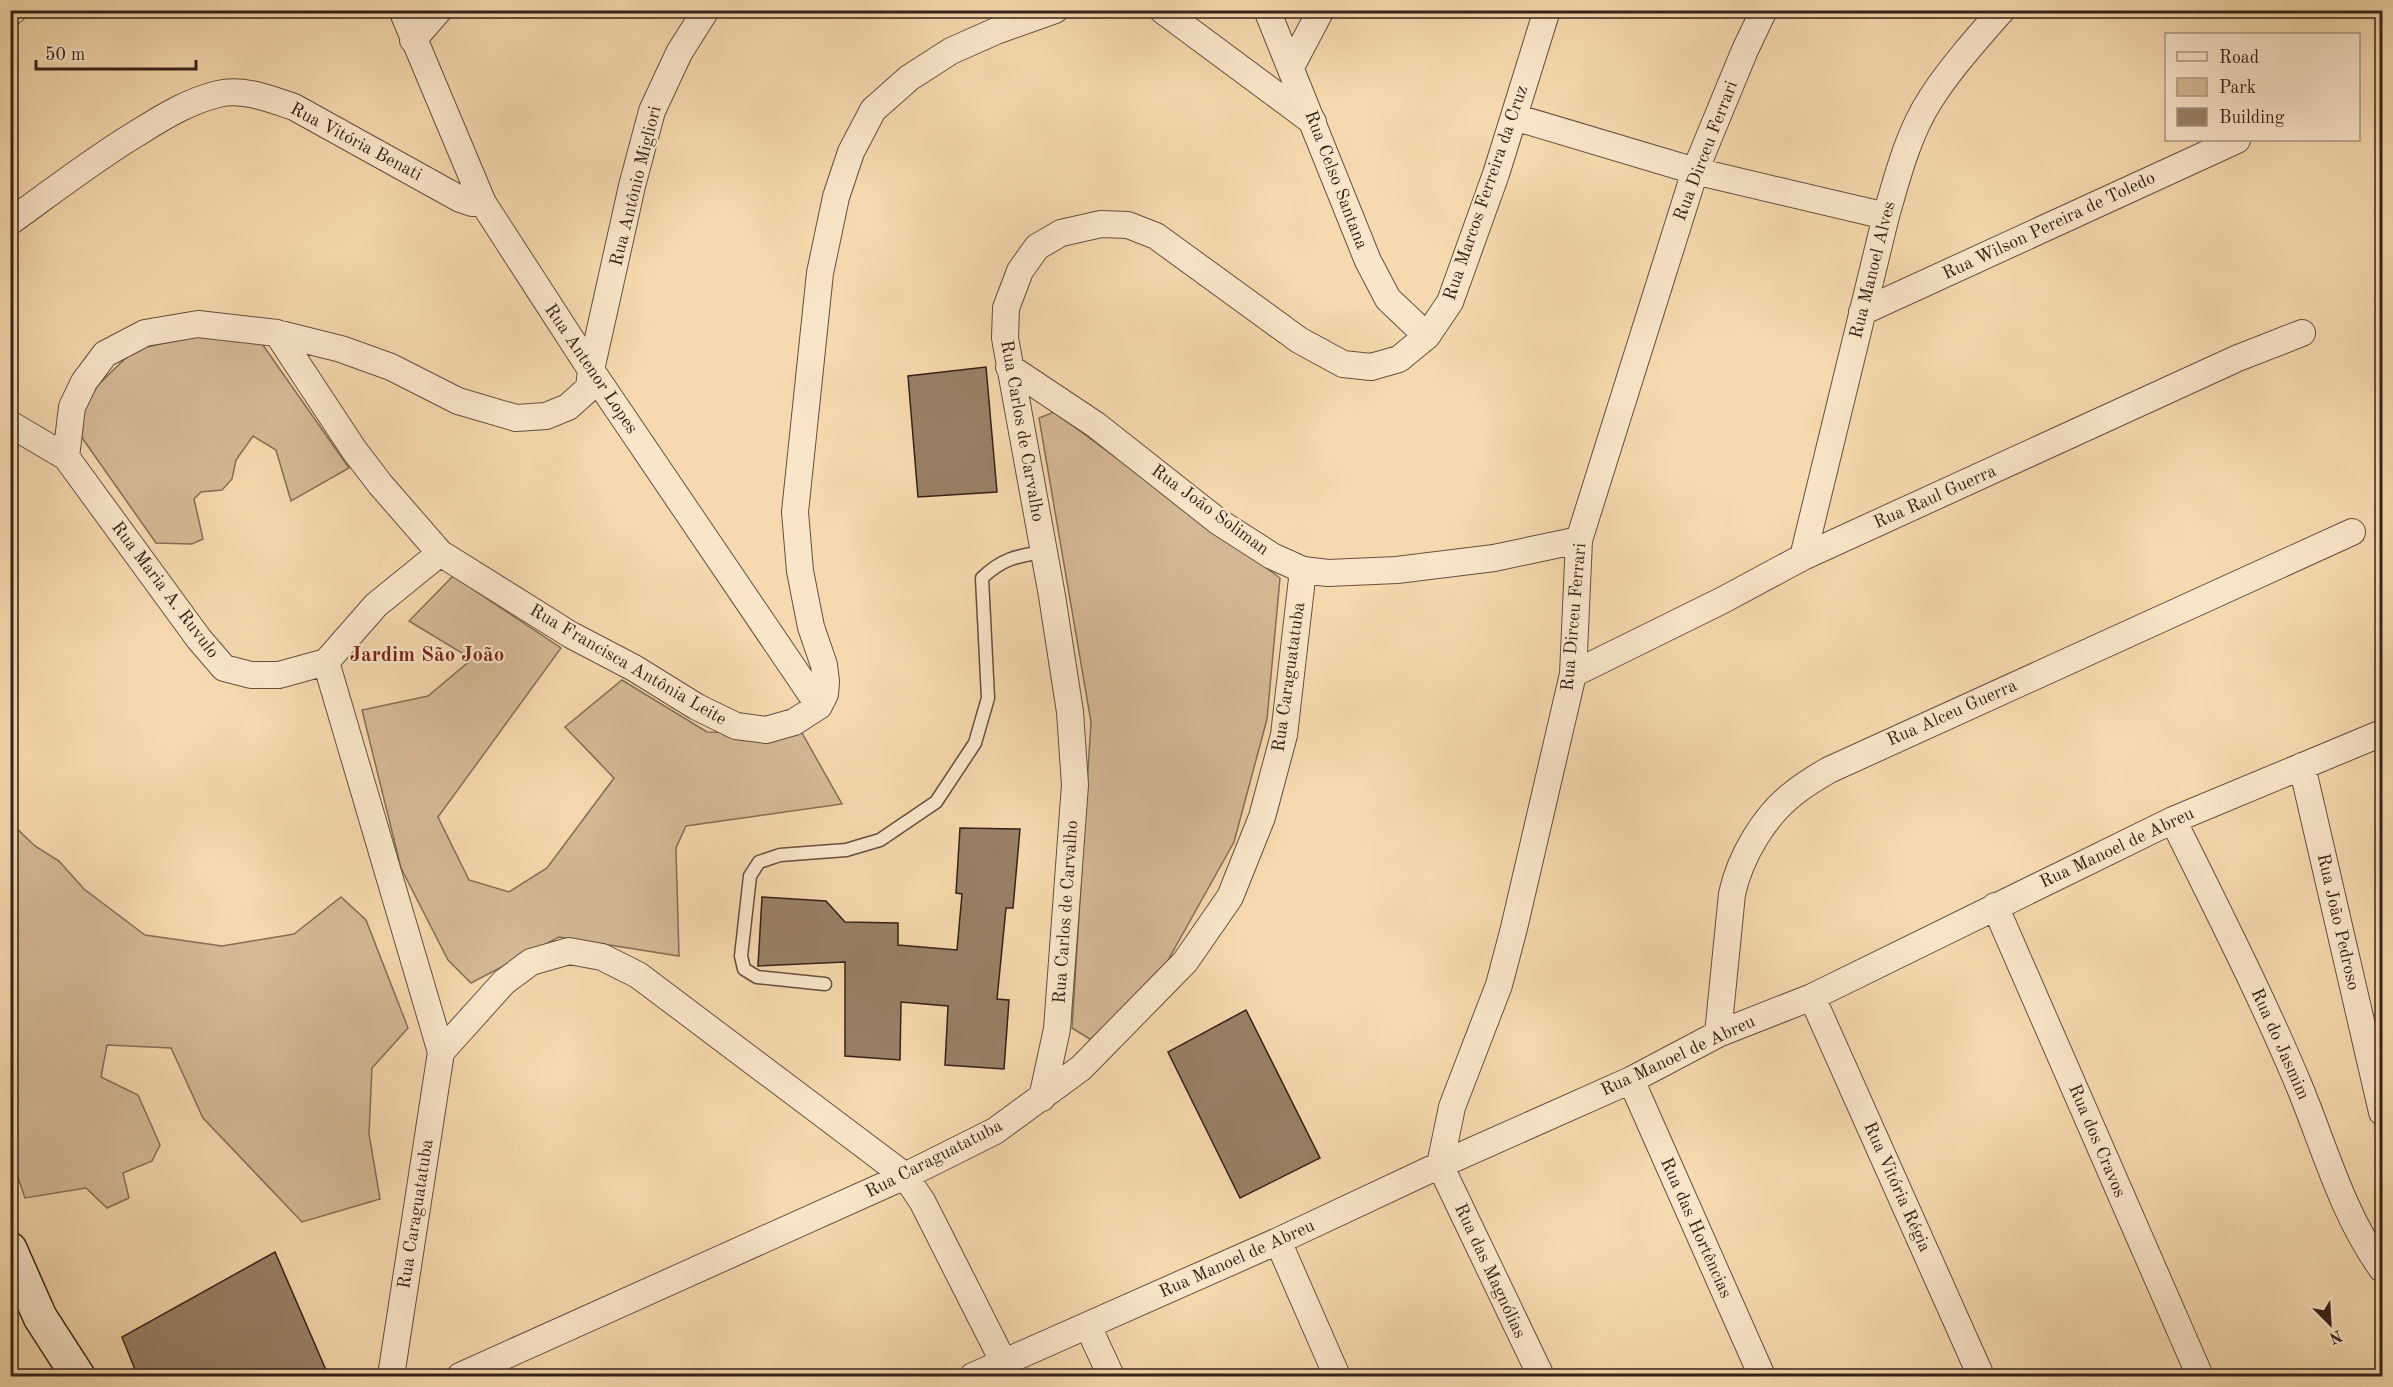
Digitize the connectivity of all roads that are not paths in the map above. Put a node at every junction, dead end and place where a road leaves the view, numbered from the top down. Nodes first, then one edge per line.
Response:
1 (402, 10) edge
2 (439, 10) edge
3 (706, 10) edge
4 (1055, 10) edge
5 (1162, 10) edge
6 (1267, 10) edge
7 (1321, 10) edge
8 (1547, 10) edge
9 (1764, 10) edge
10 (2002, 10) edge
11 (412, 40) junction
12 (1291, 67) junction
13 (1514, 117) junction
14 (1313, 122) junction
15 (2234, 141) edge
16 (1695, 171) junction
17 (483, 203) junction
18 (1886, 216) junction
19 (10, 222) edge
20 (1862, 312) junction
21 (277, 333) junction
22 (2302, 333) dead end
23 (1427, 336) junction
24 (1399, 359) joint
25 (1009, 367) junction
26 (591, 370) junction
27 (10, 424) edge
28 (66, 457) junction
29 (2352, 532) dead end
30 (1579, 540) junction
31 (1043, 552) junction
32 (440, 553) junction
33 (1803, 557) junction
34 (1303, 570) junction
35 (326, 662) junction
36 (1573, 674) junction
37 (819, 706) junction
38 (2382, 733) edge
39 (2302, 766) junction
40 (2173, 820) junction
41 (1995, 906) junction
42 (825, 984) dead end
43 (1812, 997) junction
44 (1057, 1029) junction
45 (1718, 1034) junction
46 (441, 1052) junction
47 (1081, 1068) junction
48 (1630, 1080) junction
49 (1042, 1098) junction
50 (2382, 1112) edge
51 (1440, 1165) junction
52 (905, 1176) junction
53 (1278, 1241) junction
54 (10, 1249) edge
55 (2382, 1269) edge
56 (1088, 1326) junction
57 (1004, 1363) junction
58 (78, 1377) edge
59 (392, 1377) edge
60 (460, 1377) edge
61 (973, 1377) edge
62 (1112, 1377) edge
63 (1337, 1377) edge
64 (1540, 1377) edge
65 (1762, 1377) edge
66 (1981, 1377) edge
67 (2200, 1377) edge

1 - 11 street, Rua Antenor Lopes
2 - 11 street
3 - 26 street, Rua Antônio Migliori
4 - 37 street
5 - 14 street
6 - 12 street, Rua Celso Santana
7 - 12 street
8 - 13 street, Rua Marcos Ferreira da Cruz
9 - 16 street, Rua Dirceu Ferrari
10 - 18 street, Rua Manoel Alves
11 - 17 street, Rua Antenor Lopes
12 - 14 street, Rua Celso Santana
13 - 16 street
13 - 23 street, Rua Marcos Ferreira da Cruz
14 - 23 street, Rua Celso Santana
15 - 20 street, Rua Wilson Pereira de Toledo
16 - 18 street
16 - 30 street, Rua Dirceu Ferrari
17 - 19 street, Rua Vitória Benati
17 - 26 street, Rua Antenor Lopes
18 - 20 street, Rua Manoel Alves
20 - 33 street, Rua Manoel Alves
21 - 26 street, Rua Antônio Migliori
21 - 28 street, Rua Antônio Migliori
21 - 32 street, Rua Francisca Antônia Leite
22 - 33 street, Rua Raul Guerra
23 - 24 street, Rua Marcos Ferreira da Cruz
24 - 25 street, Rua Carlos de Carvalho
25 - 31 street, Rua Carlos de Carvalho
25 - 34 street, Rua João Soliman
26 - 37 street, Rua Antenor Lopes
27 - 28 street
28 - 35 street, Rua Maria A. Ruvulo
29 - 45 street, Rua Alceu Guerra
30 - 34 street, Rua João Soliman
30 - 36 street, Rua Dirceu Ferrari
31 - 42 lane
31 - 44 street, Rua Carlos de Carvalho
32 - 35 street
32 - 37 street, Rua Francisca Antônia Leite
33 - 36 street, Rua Raul Guerra
34 - 47 street, Rua Caraguatatuba
35 - 46 street
36 - 51 street, Rua Dirceu Ferrari
38 - 39 street, Rua Manoel de Abreu
39 - 40 street, Rua Manoel de Abreu
39 - 50 street, Rua João Pedroso
40 - 41 street, Rua Manoel de Abreu
40 - 55 street, Rua do Jasmim
41 - 43 street, Rua Manoel de Abreu
41 - 67 street, Rua dos Cravos
43 - 45 street, Rua Manoel de Abreu
43 - 66 street, Rua Vitória Régia
44 - 47 street, Rua Carlos de Carvalho
44 - 49 street, Rua Carlos de Carvalho
45 - 48 street, Rua Manoel de Abreu
46 - 52 street
46 - 59 street, Rua Caraguatatuba
47 - 49 street, Rua Caraguatatuba
48 - 51 street, Rua Manoel de Abreu
48 - 65 street, Rua das Hortências
49 - 52 street, Rua Caraguatatuba
51 - 53 street, Rua Manoel de Abreu
51 - 64 street, Rua das Magnólias
52 - 57 street
52 - 60 street, Rua Caraguatatuba
53 - 56 street, Rua Manoel de Abreu
53 - 63 street
54 - 58 main road
56 - 57 street, Rua Manoel de Abreu
56 - 62 street
57 - 61 street, Rua Manoel de Abreu

